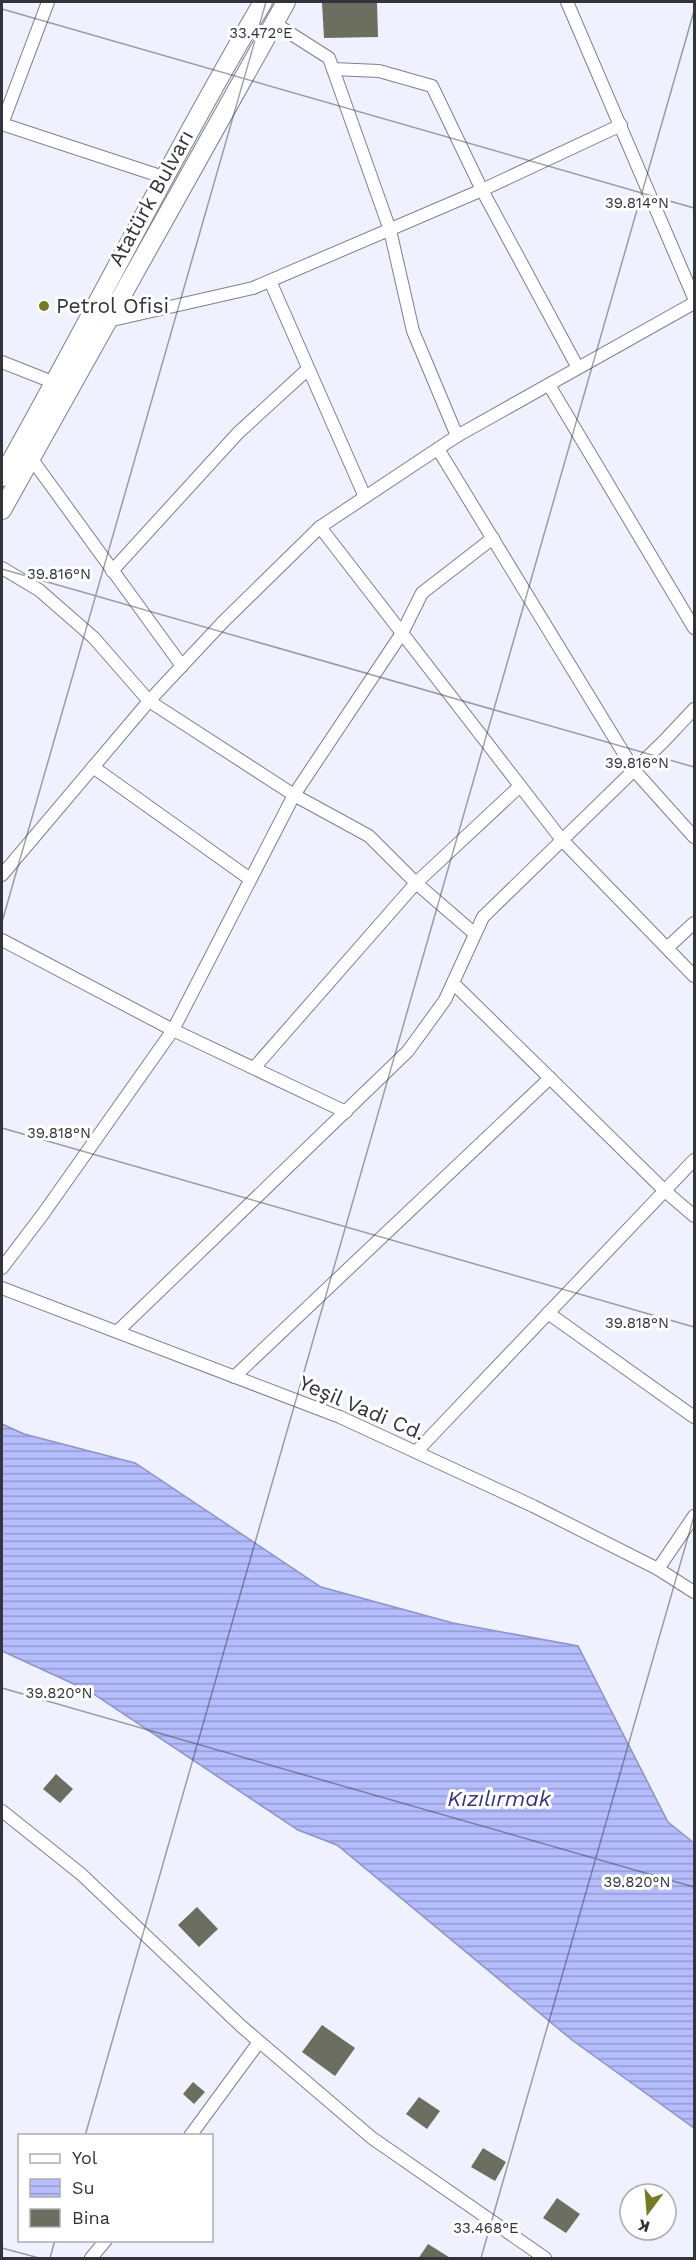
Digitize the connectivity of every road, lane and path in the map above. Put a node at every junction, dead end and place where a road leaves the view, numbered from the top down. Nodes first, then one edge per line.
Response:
1 (48, 2) edge
2 (263, 2) edge
3 (286, 2) edge
4 (567, 2) edge
5 (274, 23) junction
6 (333, 69) junction
7 (2, 124) edge
8 (621, 125) junction
9 (163, 177) junction
10 (482, 190) junction
11 (390, 230) junction
12 (691, 279) edge
13 (270, 281) junction
14 (694, 300) edge
15 (108, 321) junction
16 (2, 362) edge
17 (308, 369) junction
18 (578, 369) junction
19 (55, 383) junction
20 (549, 385) junction
21 (457, 436) junction
22 (438, 449) junction
23 (31, 458) junction
24 (2, 477) edge
25 (365, 497) junction
26 (2, 510) edge
27 (320, 527) junction
28 (493, 538) junction
29 (2, 568) edge
30 (112, 571) junction
31 (694, 628) edge
32 (402, 633) junction
33 (182, 666) junction
34 (149, 701) junction
35 (694, 708) edge
36 (93, 767) junction
37 (634, 770) junction
38 (520, 786) junction
39 (294, 795) junction
40 (694, 837) edge
41 (562, 840) junction
42 (2, 875) edge
43 (250, 879) junction
44 (416, 883) junction
45 (694, 923) edge
46 (475, 934) junction
47 (2, 940) edge
48 (667, 948) junction
49 (694, 976) edge
50 (453, 983) junction
51 (173, 1030) junction
52 (254, 1068) junction
53 (550, 1078) junction
54 (346, 1112) junction
55 (694, 1160) edge
56 (665, 1191) junction
57 (694, 1215) edge
58 (2, 1268) edge
59 (2, 1288) edge
60 (549, 1313) junction
61 (118, 1331) junction
62 (234, 1377) junction
63 (694, 1417) edge
64 (416, 1452) junction
65 (694, 1516) edge
66 (658, 1569) junction
67 (694, 1592) edge
68 (2, 1811) edge
69 (260, 2042) junction
70 (191, 2134) edge
71 (105, 2242) edge
72 (91, 2259) edge
73 (545, 2259) edge

1 - 7 street
2 - 9 main road, Atatürk Bulvarı
3 - 5 main road, Atatürk Bulvarı
4 - 8 street
5 - 6 street
5 - 15 main road, Atatürk Bulvarı
6 - 10 street
6 - 11 street
7 - 9 street
8 - 10 street
8 - 12 street
9 - 19 main road, Atatürk Bulvarı
10 - 11 street
10 - 18 street
11 - 13 street
11 - 21 street
12 - 14 street
13 - 15 street
13 - 17 street
14 - 18 street
15 - 23 main road, Atatürk Bulvarı
16 - 19 street
17 - 25 street
17 - 30 street
18 - 20 street
19 - 24 main road, Atatürk Bulvarı
20 - 21 street
20 - 31 street
21 - 22 street
22 - 25 street
22 - 28 street
23 - 26 main road, Atatürk Bulvarı
23 - 30 street
25 - 27 street
27 - 32 street
27 - 33 street
28 - 32 street
28 - 37 street
29 - 34 street
30 - 33 street
32 - 38 street
32 - 39 street
33 - 34 street
34 - 36 street
34 - 39 street
35 - 37 street
36 - 42 street
36 - 43 street
37 - 40 street
37 - 41 street
38 - 41 street
38 - 44 street
39 - 43 street
39 - 44 street
41 - 46 street
41 - 48 street
43 - 51 street
44 - 46 street
44 - 52 street
45 - 48 street
46 - 50 street
47 - 51 street
48 - 49 street
50 - 53 street
50 - 54 street
51 - 52 street
51 - 58 street
52 - 54 street
53 - 56 street
53 - 62 street
54 - 61 street
55 - 56 street
56 - 57 street
56 - 60 street
59 - 61 street, Yeşil Vadi Cd.
60 - 63 street
60 - 64 street
61 - 62 street, Yeşil Vadi Cd.
62 - 64 street, Yeşil Vadi Cd.
64 - 66 street, Yeşil Vadi Cd.
65 - 66 street
66 - 67 street, Yeşil Vadi Cd.
68 - 69 street
69 - 70 street
69 - 73 street
71 - 72 street

